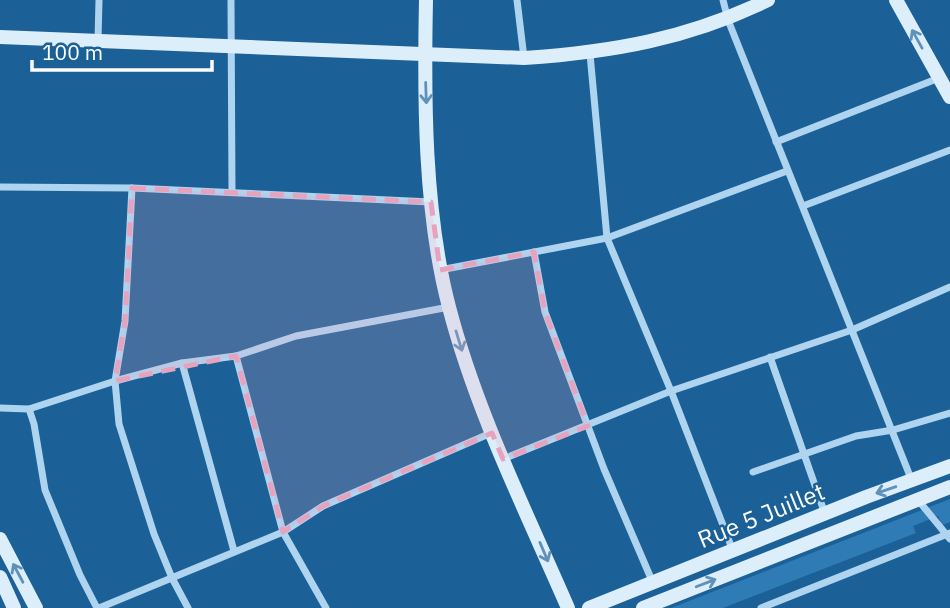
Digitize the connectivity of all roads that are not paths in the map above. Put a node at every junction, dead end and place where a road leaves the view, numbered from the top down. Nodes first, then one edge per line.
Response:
1 (99, 0) edge
2 (231, 0) edge
3 (426, 0) edge
4 (517, 0) edge
5 (723, 0) edge
6 (768, 0) edge
7 (896, 0) edge
8 (727, 20) junction
9 (0, 37) edge
10 (98, 40) junction
11 (230, 46) junction
12 (425, 54) junction
13 (590, 54) junction
14 (524, 58) junction
15 (943, 79) edge
16 (950, 97) edge
17 (776, 142) junction
18 (950, 150) edge
19 (787, 171) junction
20 (0, 187) edge
21 (132, 188) junction
22 (232, 192) junction
23 (431, 202) junction
24 (803, 206) junction
25 (607, 238) junction
26 (534, 252) junction
27 (440, 270) junction
28 (950, 289) edge
29 (449, 307) junction
30 (852, 330) junction
31 (236, 356) junction
32 (770, 357) junction
33 (182, 363) junction
34 (115, 381) junction
35 (671, 391) junction
36 (0, 408) edge
37 (29, 409) junction
38 (950, 413) edge
39 (588, 426) junction
40 (893, 430) junction
41 (492, 433) junction
42 (805, 454) junction
43 (503, 459) junction
44 (950, 466) edge
45 (752, 472) dead end
46 (912, 481) junction
47 (950, 487) edge
48 (918, 500) junction
49 (825, 514) junction
50 (283, 532) junction
51 (949, 536) edge
52 (0, 539) edge
53 (234, 551) junction
54 (733, 551) junction
55 (0, 577) edge
56 (172, 578) junction
57 (653, 583) junction
58 (14, 608) edge
59 (36, 608) edge
60 (98, 608) edge
61 (188, 608) edge
62 (326, 608) edge
63 (568, 608) edge
64 (589, 608) edge
65 (643, 608) edge
66 (761, 608) edge

1 - 10 street
2 - 11 street
3 - 12 main road
4 - 14 street
5 - 8 street
6 - 8 main road
15 -> 7 main road
8 - 13 main road
8 - 17 street
9 - 10 main road
10 - 11 main road
11 - 12 main road
11 - 22 street
12 - 14 main road
12 -> 23 main road
13 - 14 main road
13 - 25 street
15 - 16 main road
15 - 17 street
17 - 19 street
18 - 24 street
19 - 24 street
19 - 25 street
20 - 21 street
21 - 22 street
21 - 34 street
22 - 23 street
23 - 27 main road
24 - 30 street
25 - 26 street
25 - 35 street
26 - 27 street
26 - 39 street
27 - 29 main road
28 - 30 street
29 - 31 street
29 -> 41 main road
30 - 32 street
30 - 40 street
31 - 33 street
31 - 50 street
32 - 35 street
32 - 42 street
33 - 34 street
33 - 53 street
34 - 37 street
34 - 56 street
35 - 39 street
35 - 54 street
36 - 37 street
37 - 60 street
38 - 40 street
39 - 43 street
39 - 57 street
40 - 42 street
40 - 46 street
41 - 43 main road
41 - 50 street
42 - 45 street
42 - 49 street
43 -> 63 main road
44 - 46 main road, Rue 5 Juillet
46 -> 49 main road, Rue 5 Juillet
47 - 48 main road, Rue 5 Juillet
48 - 51 street
65 -> 48 main road, Rue 5 Juillet
49 - 54 main road, Rue 5 Juillet
50 - 53 street
50 - 62 street
51 - 66 street
59 -> 52 main road
53 - 56 street
54 - 57 main road, Rue 5 Juillet
55 - 58 main road
56 - 60 street
56 - 61 street
57 - 64 main road, Rue 5 Juillet

